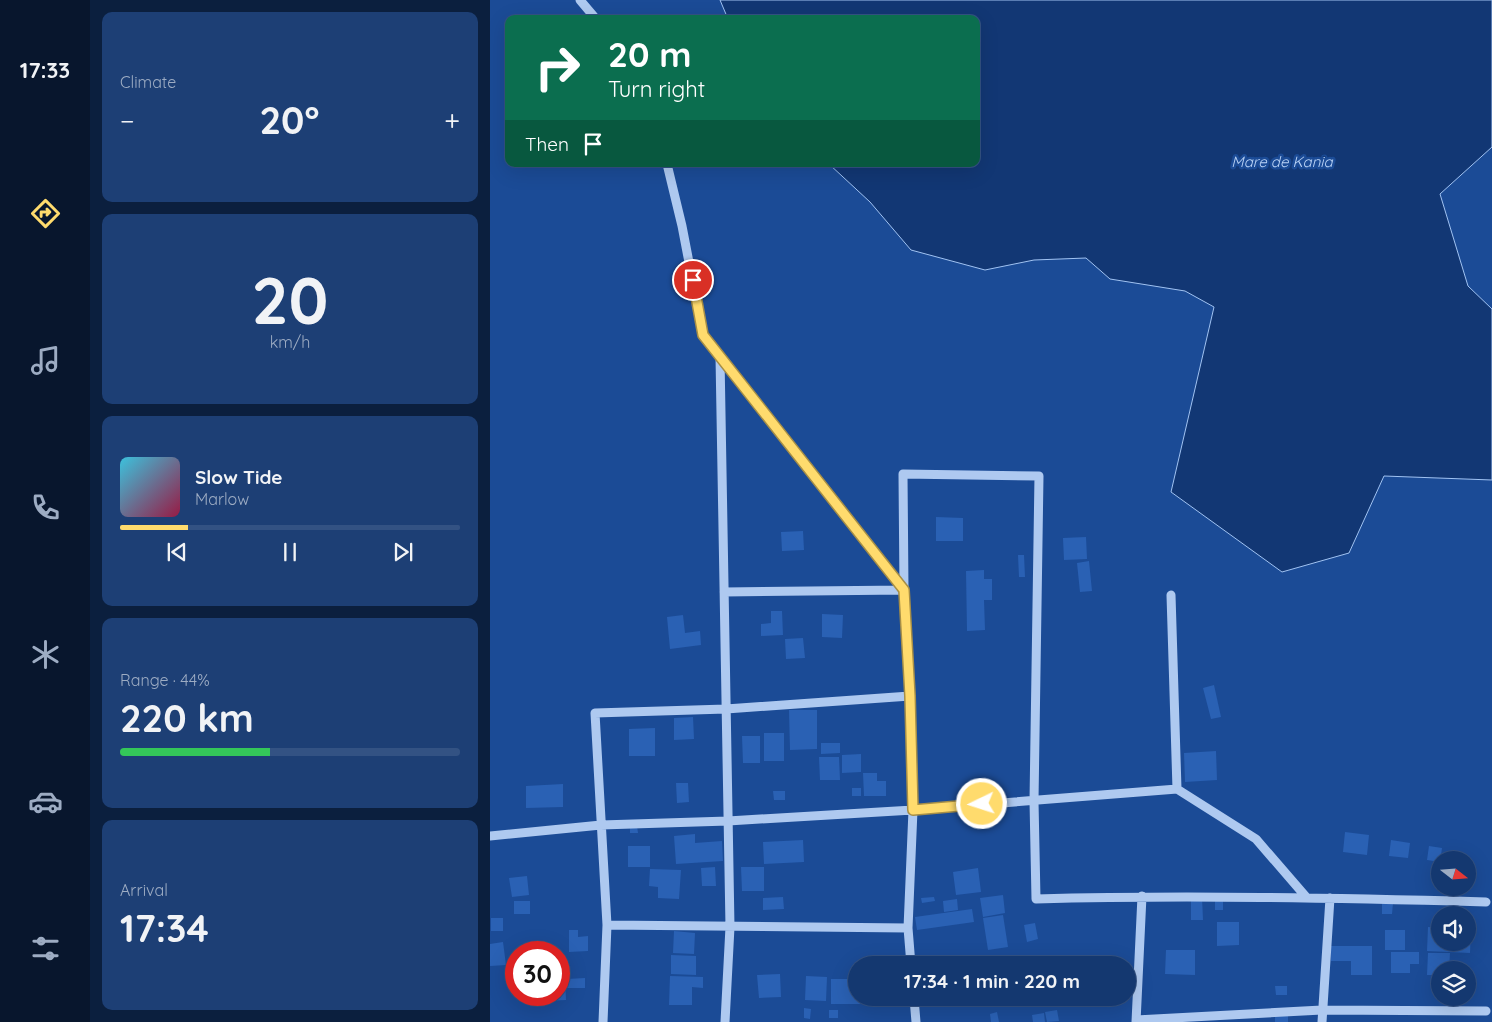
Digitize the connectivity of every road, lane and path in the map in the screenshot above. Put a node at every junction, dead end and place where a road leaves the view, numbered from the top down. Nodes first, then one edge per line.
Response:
1 (580, 0) edge
2 (593, 15) edge
3 (668, 167) edge
4 (720, 357) junction
5 (904, 590) junction
6 (724, 592) junction
7 (1171, 595) dead end
8 (910, 696) junction
9 (726, 709) junction
10 (1177, 789) junction
11 (1034, 801) junction
12 (913, 810) junction
13 (728, 821) junction
14 (601, 825) junction
15 (490, 836) edge
16 (1142, 896) junction
17 (1307, 898) junction
18 (1330, 898) junction
19 (1486, 902) dead end
20 (607, 925) junction
21 (730, 927) junction
22 (908, 928) junction
23 (910, 956) edge
24 (915, 1006) edge
25 (1322, 1010) junction
26 (1486, 1011) dead end
27 (1136, 1021) edge
28 (603, 1022) edge
29 (725, 1022) edge
30 (916, 1022) edge
31 (1322, 1022) edge

1 - 2 street
3 - 4 street
4 - 5 street
4 - 6 street
5 - 6 street
5 - 8 street
5 - 11 street
6 - 9 street
7 - 10 street
8 - 9 street
8 - 12 street
9 - 13 street
9 - 14 street
10 - 11 street
10 - 17 street
11 - 12 street
11 - 16 street
12 - 13 street
12 - 22 street
13 - 14 street
13 - 21 street
14 - 15 street
14 - 20 street
16 - 17 street
16 - 27 street
17 - 18 street
18 - 19 street
18 - 25 street
20 - 21 street
20 - 28 street
21 - 22 street
21 - 29 street
22 - 23 street
24 - 30 street
25 - 26 street
25 - 27 street
25 - 31 street

